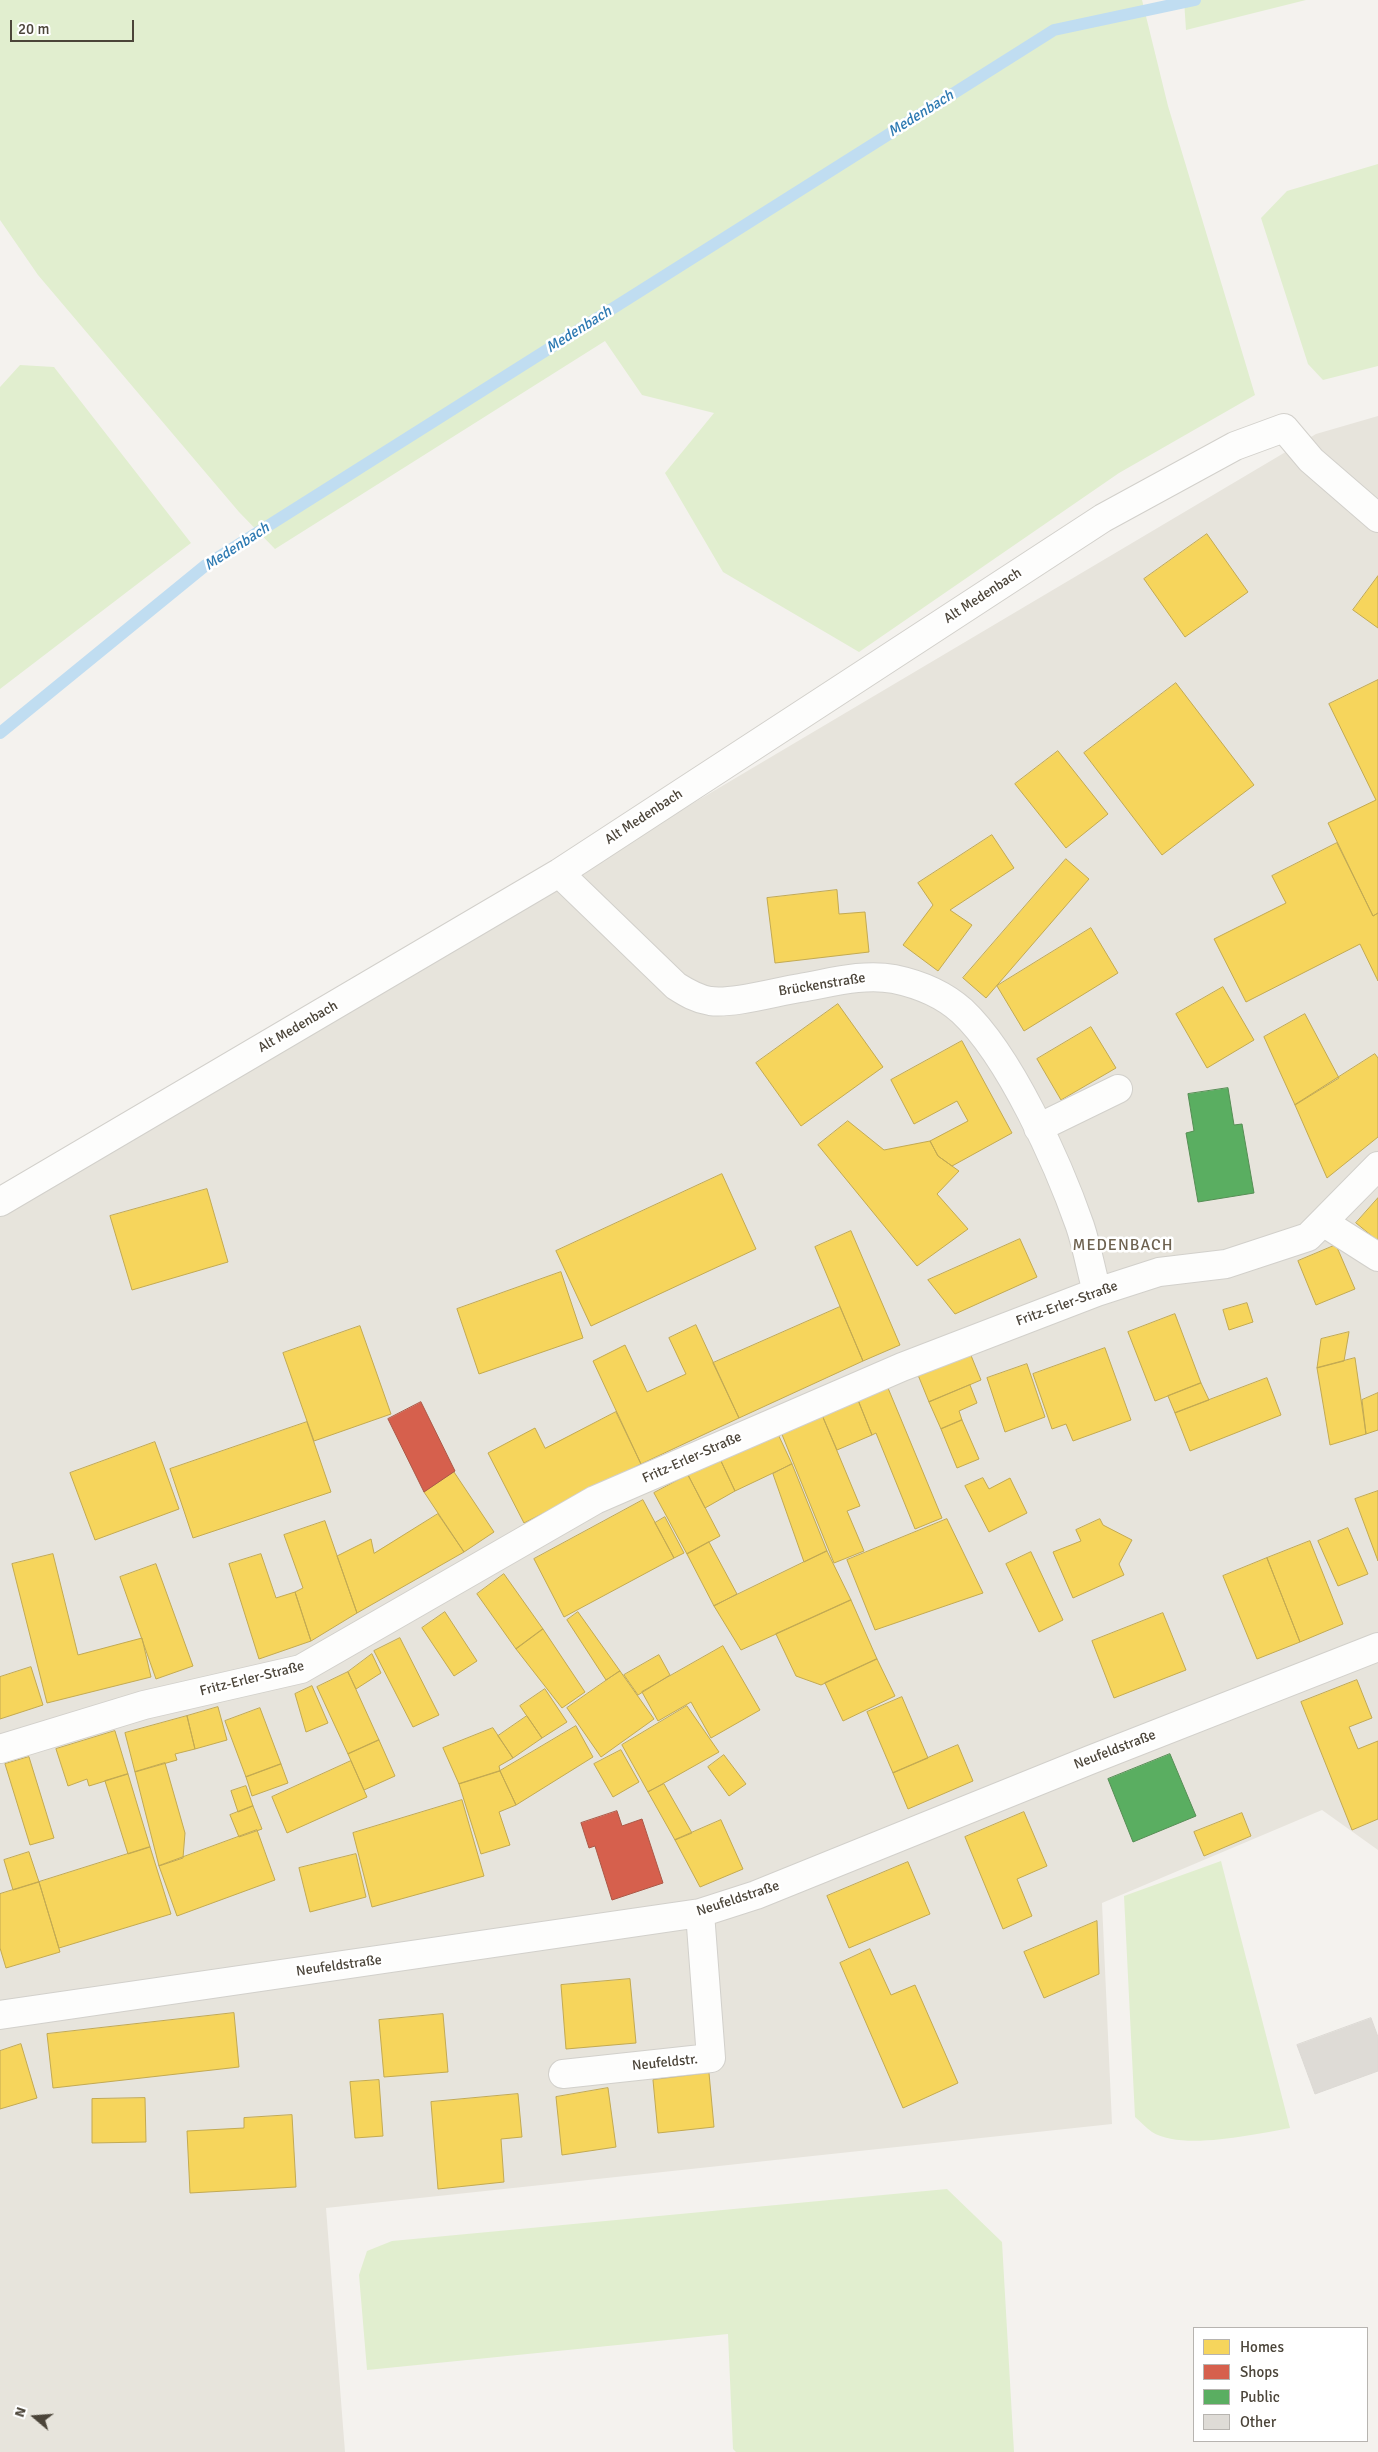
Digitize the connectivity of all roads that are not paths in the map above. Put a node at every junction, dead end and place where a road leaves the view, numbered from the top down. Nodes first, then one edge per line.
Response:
1 (1378, 518) edge
2 (559, 873) junction
3 (1118, 1088) dead end
4 (1038, 1128) junction
5 (1378, 1166) edge
6 (0, 1202) edge
7 (1323, 1222) junction
8 (1378, 1257) edge
9 (1097, 1292) junction
10 (1378, 1647) edge
11 (0, 1749) edge
12 (700, 1912) junction
13 (0, 2015) edge
14 (563, 2074) dead end

1 - 2 street, Alt Medenbach
2 - 4 street, Brückenstraße
2 - 6 street, Alt Medenbach
3 - 4 street
4 - 9 street, Brückenstraße
5 - 7 street, Fritz-Erler-Straße
7 - 8 street
7 - 9 street, Fritz-Erler-Straße
9 - 11 street, Fritz-Erler-Straße
10 - 12 street, Neufeldstraße
12 - 13 street, Neufeldstraße
12 - 14 street, Neufeldstr.

